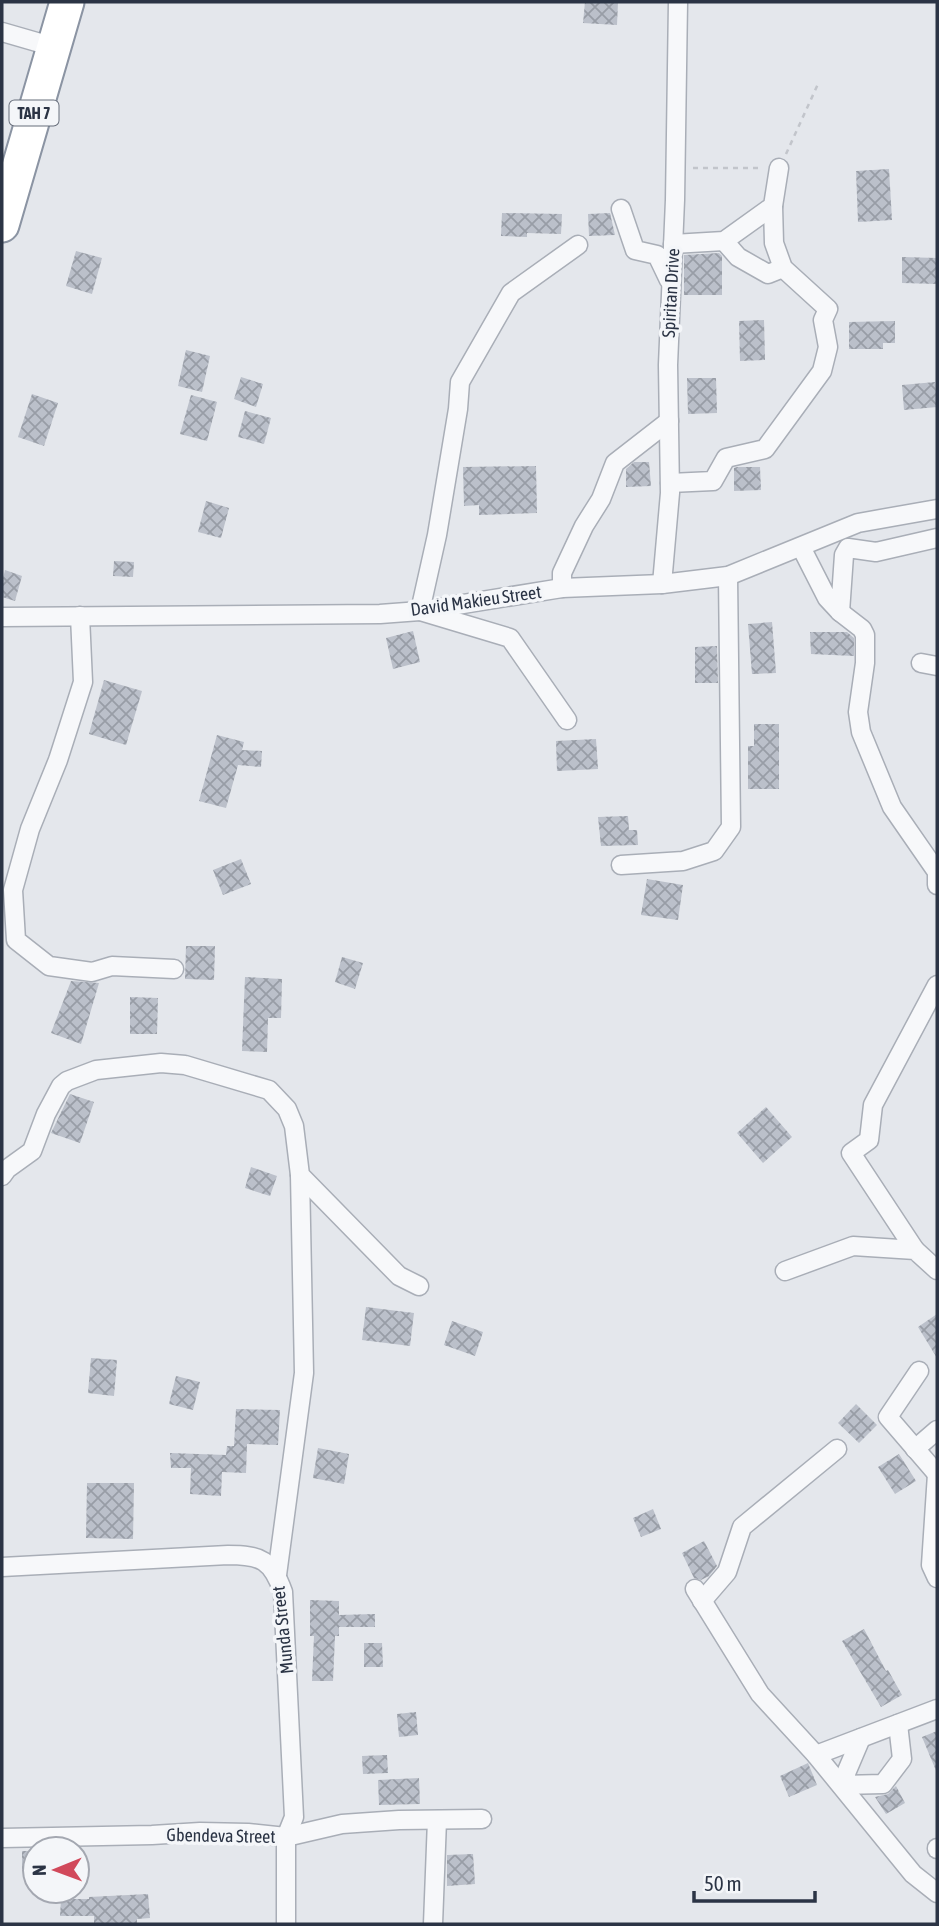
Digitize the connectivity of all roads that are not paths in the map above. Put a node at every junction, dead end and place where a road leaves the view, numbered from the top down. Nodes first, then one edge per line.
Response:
1 (66, 2) edge
2 (678, 2) edge
3 (2, 32) edge
4 (54, 47) junction
5 (11, 156) edge
6 (779, 168) road end
7 (773, 205) junction
8 (621, 209) dead end
9 (2, 225) edge
10 (724, 241) junction
11 (673, 244) junction
12 (578, 245) dead end
13 (784, 274) junction
14 (670, 283) junction
15 (669, 421) junction
16 (670, 483) junction
17 (937, 509) edge
18 (937, 538) edge
19 (802, 547) junction
20 (728, 576) junction
21 (662, 584) junction
22 (562, 588) junction
23 (420, 611) junction
24 (840, 612) junction
25 (80, 616) junction
26 (2, 617) edge
27 (567, 720) dead end
28 (621, 865) dead end
29 (937, 885) edge
30 (174, 969) dead end
31 (937, 985) edge
32 (300, 1175) junction
33 (2, 1176) edge
34 (915, 1250) junction
35 (937, 1270) edge
36 (785, 1271) dead end
37 (419, 1286) dead end
38 (919, 1371) dead end
39 (937, 1430) edge
40 (837, 1449) dead end
41 (915, 1449) junction
42 (937, 1474) edge
43 (2, 1567) edge
44 (277, 1575) junction
45 (937, 1578) edge
46 (937, 1709) edge
47 (898, 1724) junction
48 (861, 1738) junction
49 (816, 1755) junction
50 (841, 1785) junction
51 (482, 1819) dead end
52 (437, 1820) junction
53 (286, 1837) junction
54 (2, 1838) edge
55 (937, 1893) edge
56 (286, 1924) edge
57 (433, 1924) edge

1 - 4 highway, TAH 7
2 - 11 street, Spiritan Drive
3 - 4 street
4 - 5 highway, TAH 7
5 - 9 highway, TAH 7
6 - 7 street
7 - 10 street
7 - 13 street
8 - 14 street
10 - 11 street
10 - 13 street
11 - 14 street, Spiritan Drive
12 - 23 street
13 - 16 street
14 - 15 street, Spiritan Drive
15 - 16 street, Spiritan Drive
15 - 22 street
16 - 21 street, Spiritan Drive
17 - 19 street, David Makieu Street
18 - 24 street
19 - 20 street, David Makieu Street
19 - 24 street
20 - 21 street, David Makieu Street
20 - 28 street
21 - 22 street, David Makieu Street
22 - 23 street, David Makieu Street
23 - 25 street, David Makieu Street
23 - 27 street
24 - 29 street
25 - 26 street, David Makieu Street
25 - 30 street
31 - 34 street
32 - 33 street
32 - 37 street
32 - 44 street
34 - 35 street
34 - 36 street
38 - 41 street
39 - 41 street
40 - 49 street
41 - 42 street
42 - 45 street
43 - 44 street, Munda Street
44 - 53 street, Munda Street
46 - 47 street
47 - 48 street
47 - 50 street
48 - 49 street
48 - 50 street
49 - 50 street
50 - 55 street
51 - 52 street, Gbendeva Street
52 - 53 street, Gbendeva Street
52 - 57 street
53 - 54 street, Gbendeva Street
53 - 56 street, Munda Street

